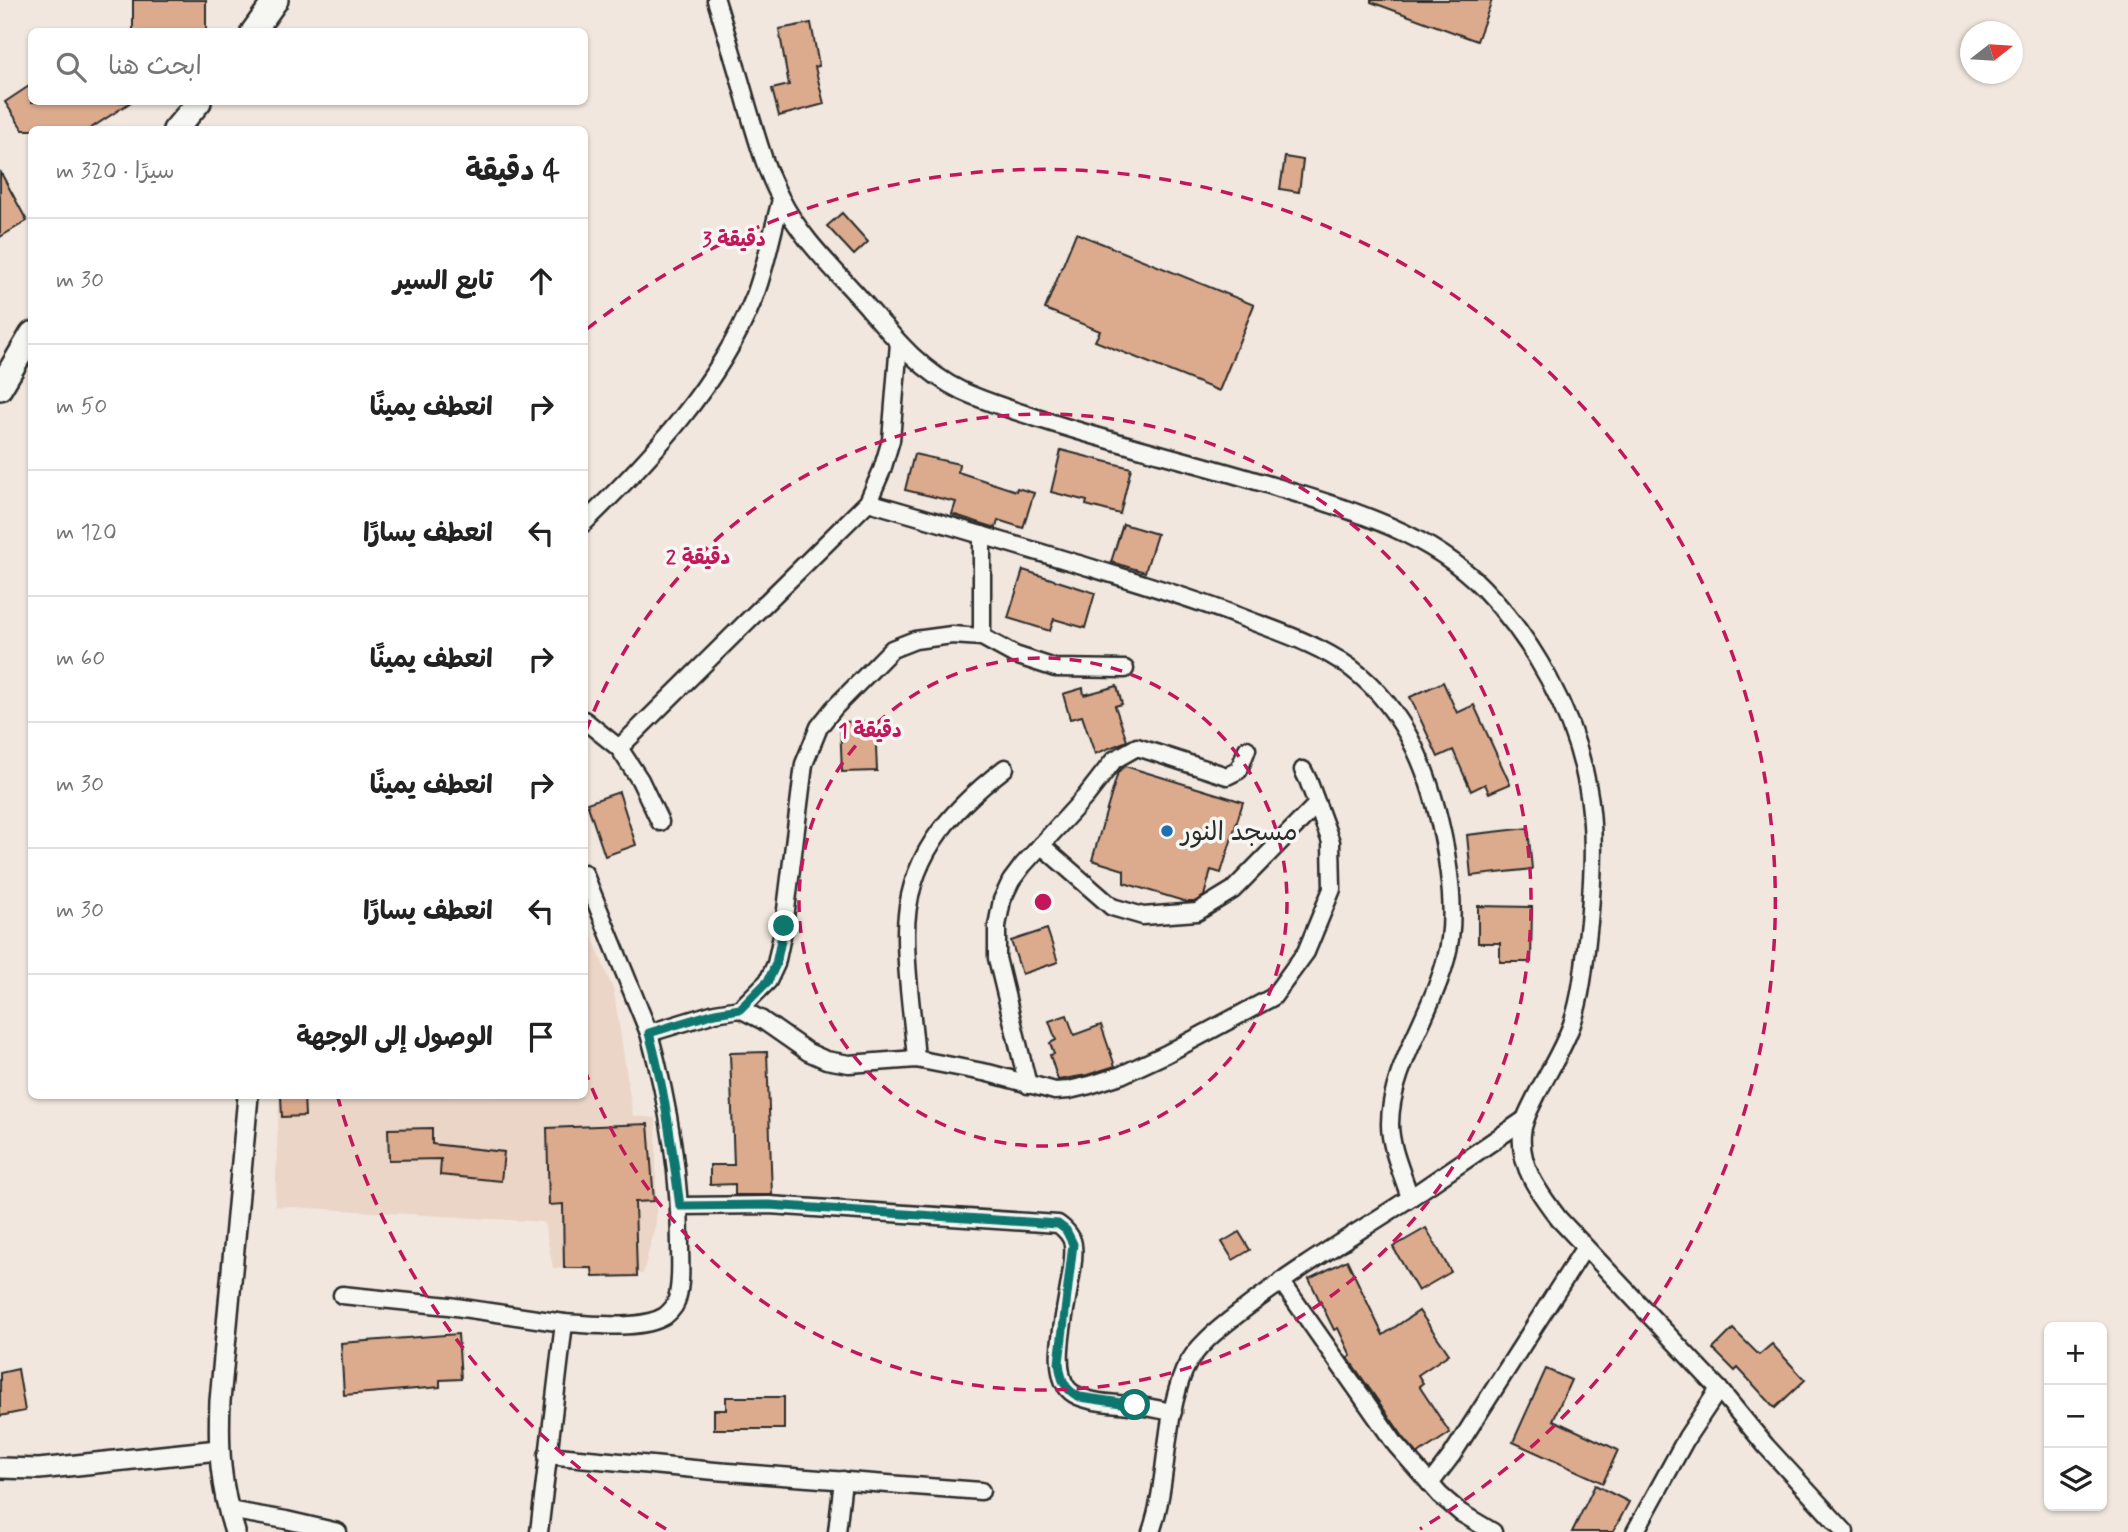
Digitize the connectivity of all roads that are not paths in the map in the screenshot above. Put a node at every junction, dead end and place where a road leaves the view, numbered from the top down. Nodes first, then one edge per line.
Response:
1 (276, 0) edge
2 (716, 0) edge
3 (256, 28) edge
4 (196, 105) edge
5 (178, 126) edge
6 (781, 200) junction
7 (28, 341) edge
8 (899, 343) junction
9 (0, 388) edge
10 (868, 502) junction
11 (588, 519) edge
12 (982, 535) junction
13 (982, 637) junction
14 (1125, 669) dead end
15 (588, 723) edge
16 (619, 748) junction
17 (1247, 749) dead end
18 (1004, 768) dead end
19 (1303, 769) dead end
20 (1317, 804) junction
21 (660, 822) dead end
22 (1041, 845) junction
23 (588, 883) edge
24 (740, 1009) junction
25 (649, 1033) junction
26 (916, 1059) junction
27 (1028, 1085) junction
28 (248, 1099) edge
29 (1524, 1120) junction
30 (1410, 1198) junction
31 (680, 1206) junction
32 (1585, 1247) junction
33 (1281, 1281) junction
34 (342, 1295) dead end
35 (564, 1323) junction
36 (1719, 1389) junction
37 (1173, 1412) junction
38 (218, 1450) junction
39 (547, 1455) junction
40 (0, 1468) edge
41 (843, 1480) junction
42 (1430, 1485) junction
43 (981, 1491) dead end
44 (228, 1510) junction
45 (234, 1532) edge
46 (338, 1532) edge
47 (539, 1532) edge
48 (836, 1532) edge
49 (1151, 1532) edge
50 (1493, 1532) edge
51 (1635, 1532) edge
52 (1845, 1532) edge

1 - 3 main road
2 - 6 street
4 - 5 main road
6 - 8 street
6 - 11 street
7 - 9 main road
8 - 10 street
8 - 29 street
10 - 12 street
10 - 16 street
12 - 13 street
12 - 30 street
13 - 14 street
13 - 24 street
15 - 16 street
16 - 21 street
17 - 22 street
18 - 26 street
19 - 20 street
20 - 22 street
20 - 27 street
22 - 27 street
23 - 25 street
24 - 25 street
24 - 26 street
25 - 31 street
26 - 27 street
28 - 38 street
29 - 30 street
29 - 32 street
30 - 33 street
31 - 35 street
31 - 37 street
32 - 36 street
32 - 42 street
33 - 37 street
33 - 42 street
34 - 35 street
35 - 39 street
36 - 51 street
36 - 52 street
37 - 49 street
38 - 40 street
38 - 44 street
39 - 41 street
39 - 47 street
41 - 43 street
41 - 48 street
42 - 50 street
44 - 45 street
44 - 46 street

